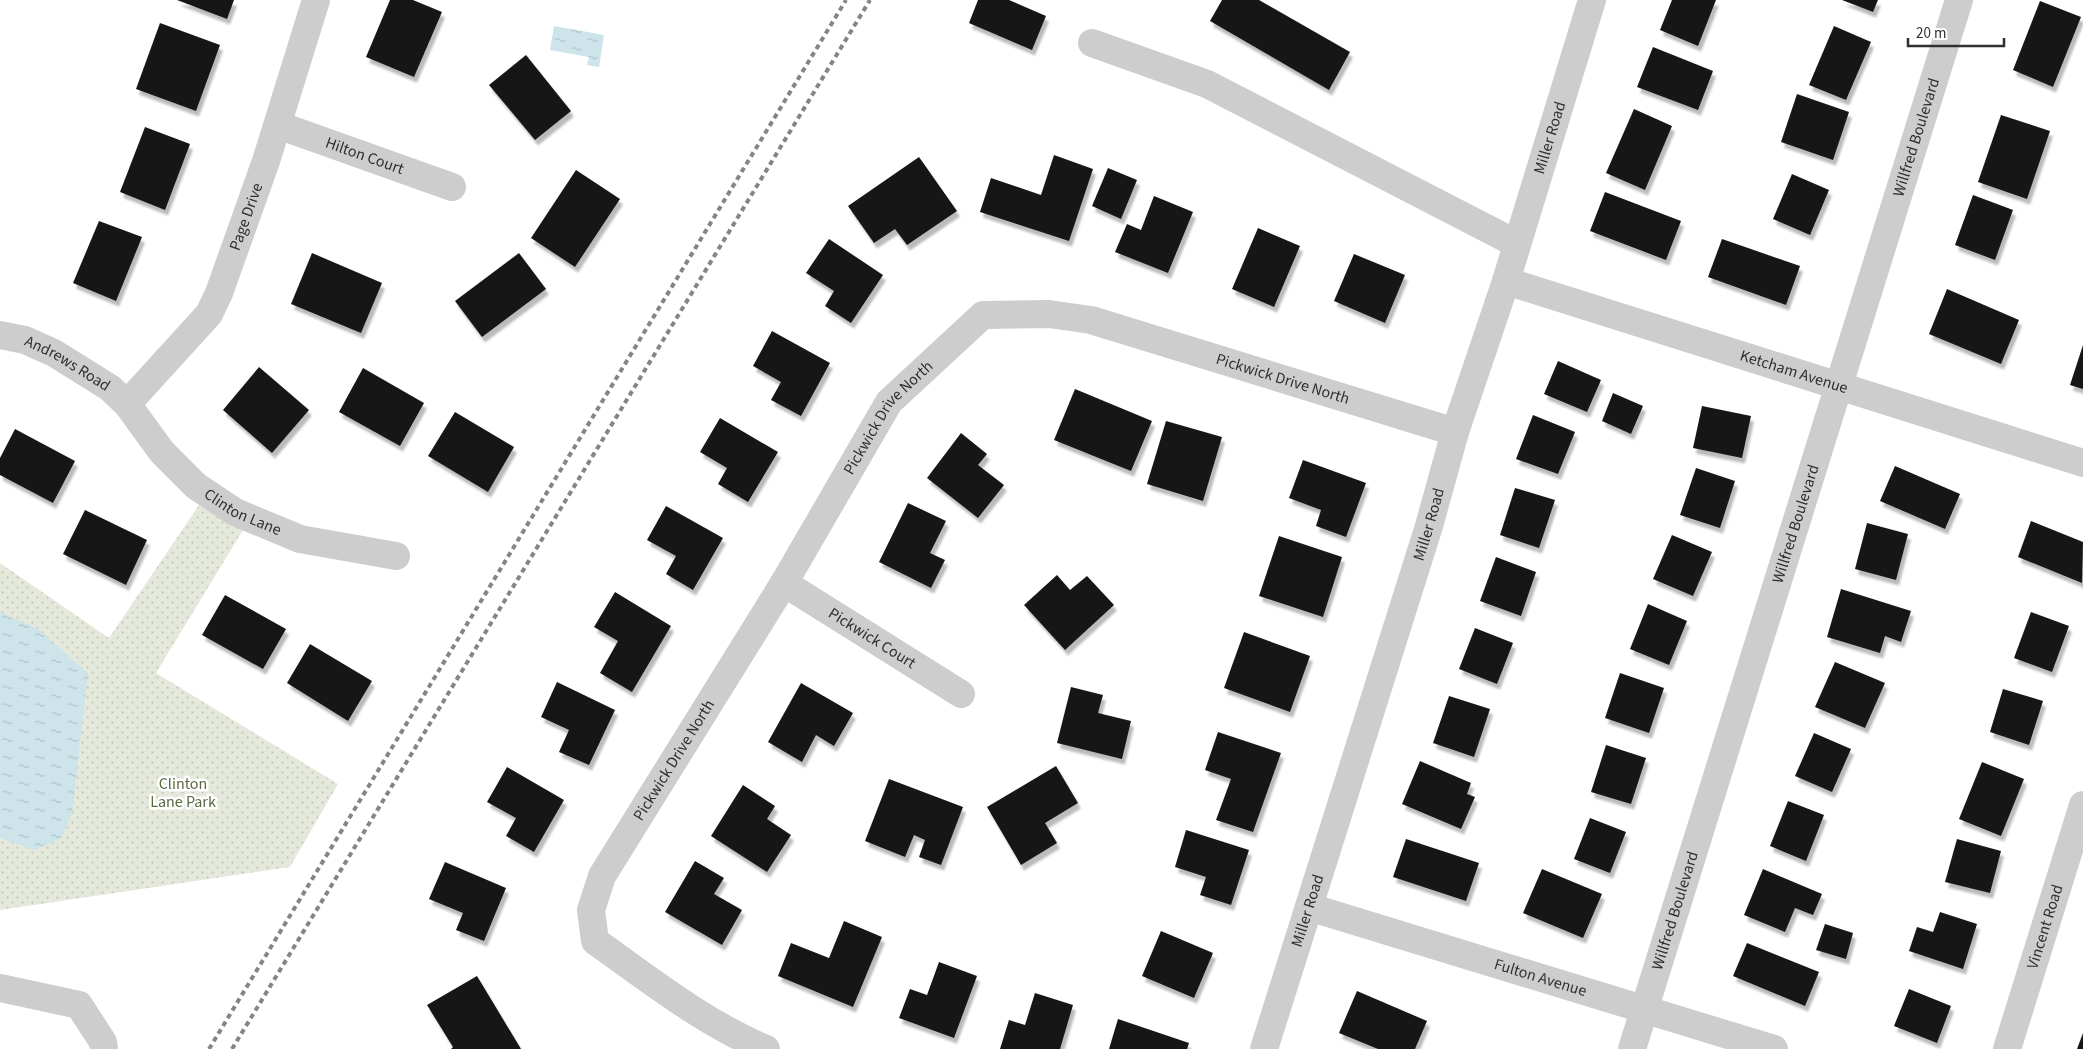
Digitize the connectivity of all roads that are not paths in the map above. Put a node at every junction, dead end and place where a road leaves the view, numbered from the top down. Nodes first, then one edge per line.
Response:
1 (316, 0) edge
2 (1592, 0) edge
3 (1960, 0) edge
4 (1092, 43) dead end
5 (278, 124) junction
6 (452, 187) dead end
7 (1517, 244) junction
8 (1506, 281) junction
9 (0, 335) edge
10 (1839, 385) junction
11 (127, 404) junction
12 (1455, 432) junction
13 (2083, 463) edge
14 (396, 556) dead end
15 (784, 583) junction
16 (961, 694) dead end
17 (2083, 805) edge
18 (1309, 907) junction
19 (0, 988) edge
20 (1644, 1010) junction
21 (104, 1049) edge
22 (766, 1049) edge
23 (1264, 1049) edge
24 (1632, 1049) edge
25 (1774, 1049) edge
26 (2007, 1049) edge

1 - 5 street, Page Drive
2 - 7 street, Miller Road
3 - 10 street, Willfred Boulevard
4 - 7 street
5 - 6 street, Hilton Court
5 - 11 street, Page Drive
7 - 8 street, Miller Road
8 - 10 street, Ketcham Avenue
8 - 12 street, Miller Road
9 - 11 street, Andrews Road
10 - 13 street, Ketcham Avenue
10 - 20 street, Willfred Boulevard
11 - 14 street, Clinton Lane
12 - 15 street, Pickwick Drive North
12 - 18 street, Miller Road
15 - 16 street, Pickwick Court
15 - 22 street, Pickwick Drive North
17 - 26 street, Vincent Road
18 - 20 street, Fulton Avenue
18 - 23 street, Miller Road
19 - 21 street
20 - 24 street, Willfred Boulevard
20 - 25 street, Fulton Avenue

